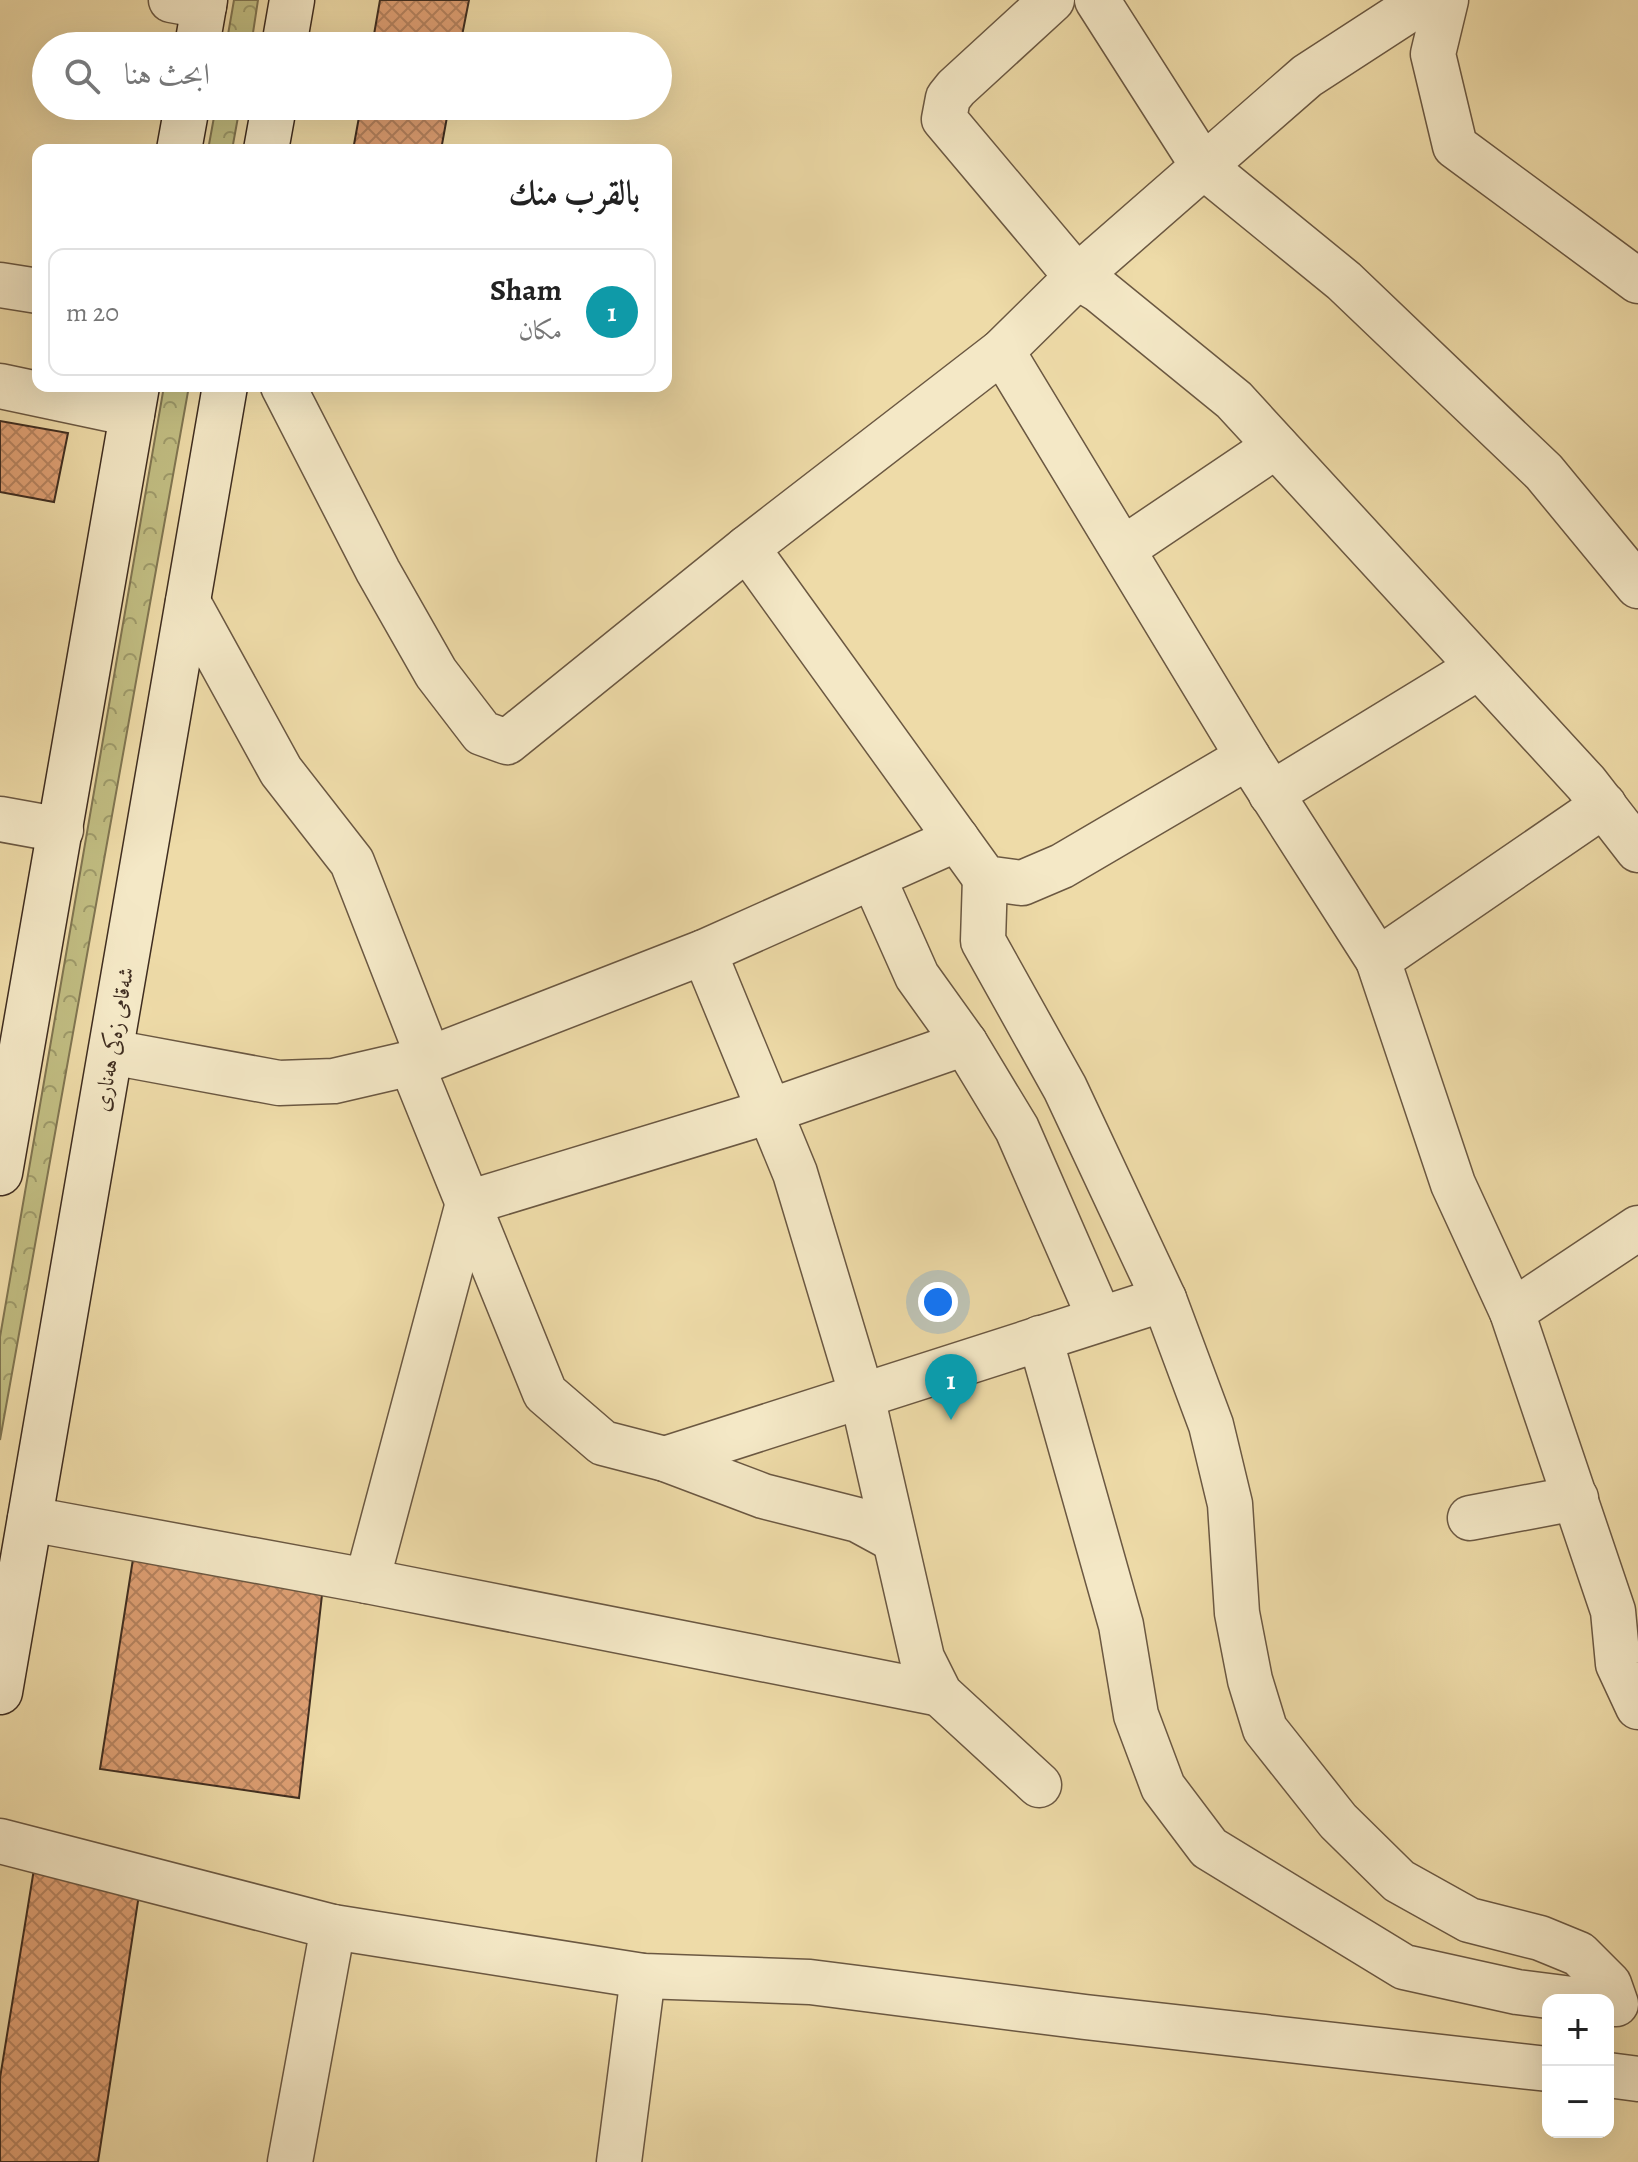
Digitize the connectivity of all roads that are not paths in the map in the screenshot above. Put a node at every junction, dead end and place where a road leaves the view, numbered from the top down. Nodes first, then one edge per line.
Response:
1 (292, 0) edge
2 (1052, 0) edge
3 (1097, 0) edge
4 (1424, 0) edge
5 (1446, 0) edge
6 (286, 32) edge
7 (184, 120) edge
8 (271, 120) edge
9 (180, 144) edge
10 (267, 144) edge
11 (1203, 166) junction
12 (1077, 277) junction
13 (1638, 281) edge
14 (0, 285) edge
15 (32, 290) edge
16 (1002, 351) junction
17 (0, 386) edge
18 (32, 389) edge
19 (58, 392) edge
20 (224, 392) edge
21 (286, 392) edge
22 (135, 400) edge
23 (1276, 446) junction
24 (747, 548) junction
25 (1123, 549) junction
26 (1638, 586) edge
27 (188, 602) junction
28 (1479, 667) junction
29 (1248, 757) junction
30 (1271, 794) junction
31 (1604, 805) junction
32 (0, 819) edge
33 (61, 830) junction
34 (957, 839) junction
35 (1638, 850) edge
36 (873, 877) junction
37 (985, 878) junction
38 (704, 952) junction
39 (1378, 960) junction
40 (965, 1043) junction
41 (111, 1052) junction
42 (420, 1061) junction
43 (770, 1111) junction
44 (4, 1130) edge
45 (0, 1173) edge
46 (468, 1203) junction
47 (1638, 1228) edge
48 (1164, 1299) junction
49 (1512, 1312) junction
50 (1100, 1319) junction
51 (1040, 1338) junction
52 (862, 1396) junction
53 (665, 1459) junction
54 (1576, 1498) junction
55 (15, 1516) edge
56 (1470, 1518) dead end
57 (893, 1539) junction
58 (367, 1581) junction
59 (1626, 1603) edge
60 (0, 1692) edge
61 (940, 1694) junction
62 (1638, 1707) edge
63 (1039, 1785) dead end
64 (0, 1841) edge
65 (333, 1927) junction
66 (643, 1976) junction
67 (1610, 1994) edge
68 (1542, 1995) edge
69 (1542, 2065) edge
70 (1614, 2076) edge
71 (1638, 2079) edge
72 (290, 2162) edge
73 (619, 2162) edge

1 - 6 street
2 - 12 street
3 - 11 street
4 - 11 street
5 - 13 street
7 - 9 street
8 - 10 street
11 - 12 street
11 - 26 street
12 - 16 street
12 - 23 street
14 - 15 street
16 - 24 street
16 - 25 street
17 - 18 street
19 - 22 street
20 - 27 street, شەقامی زەکی هەناری
21 - 24 street
22 - 33 street
23 - 25 street
23 - 28 street
24 - 34 street
25 - 29 street
27 - 41 street, شەقامی زەکی هەناری
27 - 42 street
28 - 30 street
28 - 31 street
29 - 30 street
29 - 37 street
30 - 39 street
31 - 35 street
31 - 39 street
32 - 33 street
33 - 44 street
34 - 36 street
34 - 37 street
36 - 38 street
36 - 40 street
37 - 48 street
38 - 42 street
38 - 43 street
39 - 49 street
40 - 43 street
40 - 50 street
41 - 42 street
41 - 55 street, شەقامی زەکی هەناری
42 - 46 street
43 - 46 street
43 - 52 street
44 - 45 street
46 - 53 street
46 - 58 street
47 - 49 street
48 - 50 street
48 - 67 street
49 - 54 street
50 - 51 street
51 - 52 street
51 - 68 street
52 - 53 street
52 - 57 street
53 - 57 street
54 - 56 street
54 - 59 street
55 - 58 street
55 - 60 street, شەقامی زەکی هەناری
57 - 61 street
58 - 61 street
59 - 62 street
61 - 63 street
64 - 65 street
65 - 66 street
65 - 72 street
66 - 69 street
66 - 73 street
70 - 71 street

